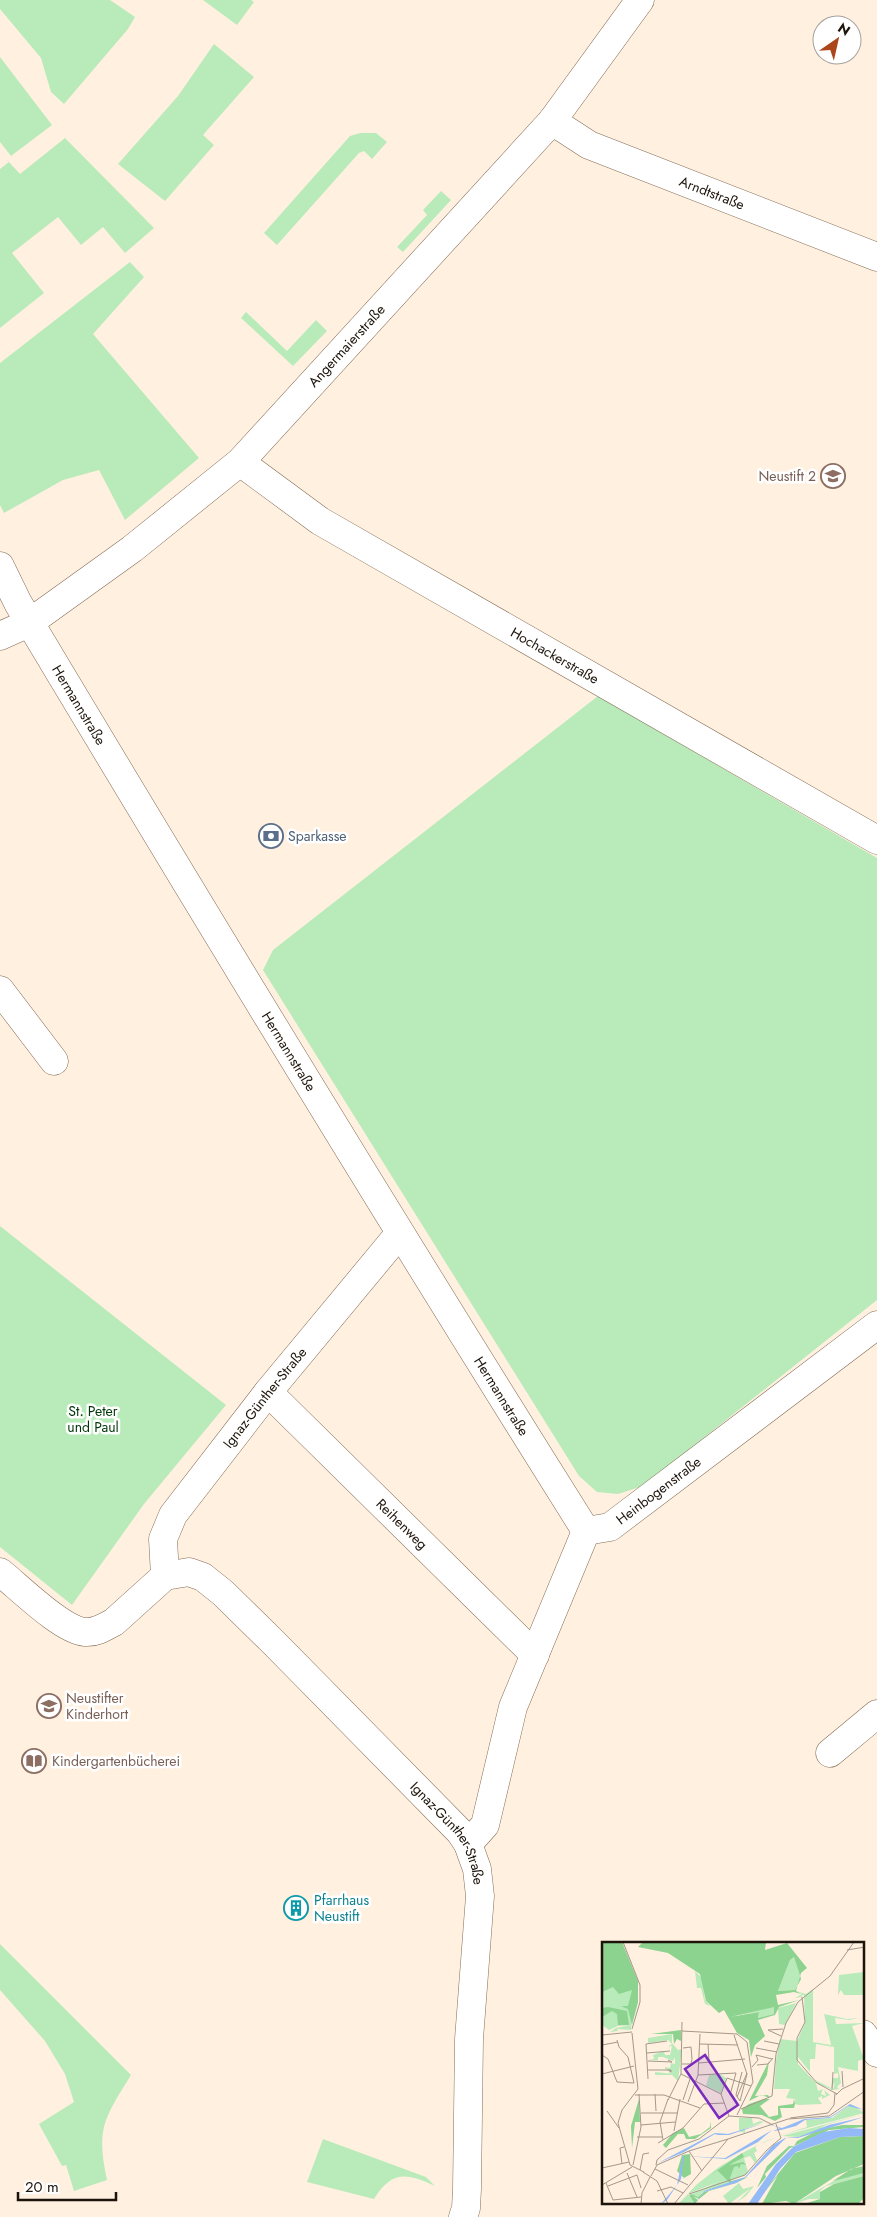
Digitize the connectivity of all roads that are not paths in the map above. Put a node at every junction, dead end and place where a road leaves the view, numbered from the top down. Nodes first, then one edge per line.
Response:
1 (640, 0) edge
2 (552, 120) junction
3 (877, 257) edge
4 (240, 462) junction
5 (0, 566) edge
6 (29, 623) junction
7 (0, 636) edge
8 (877, 840) edge
9 (0, 990) edge
10 (54, 1061) dead end
11 (399, 1234) junction
12 (877, 1325) edge
13 (268, 1392) junction
14 (586, 1531) junction
15 (0, 1572) edge
16 (165, 1576) junction
17 (535, 1655) junction
18 (877, 1714) edge
19 (830, 1753) dead end
20 (468, 1844) junction
21 (864, 2035) edge
22 (877, 2053) edge
23 (463, 2217) edge

1 - 2 street, Angermaierstraße
2 - 3 street, Arndtstraße
2 - 4 street, Angermaierstraße
4 - 6 street, Angermaierstraße
4 - 8 street, Hochackerstraße
5 - 6 street, Hermannstraße
6 - 7 street, Angermaierstraße
6 - 11 street, Hermannstraße
9 - 10 street
11 - 13 street, Ignaz-Günther-Straße
11 - 14 street, Hermannstraße
12 - 14 street, Heinbogenstraße
13 - 16 street, Ignaz-Günther-Straße
13 - 17 street, Reihenweg
14 - 17 street
15 - 16 street
16 - 20 street, Ignaz-Günther-Straße
17 - 20 street
18 - 19 street
20 - 23 street, Ignaz-Günther-Straße
21 - 22 street

